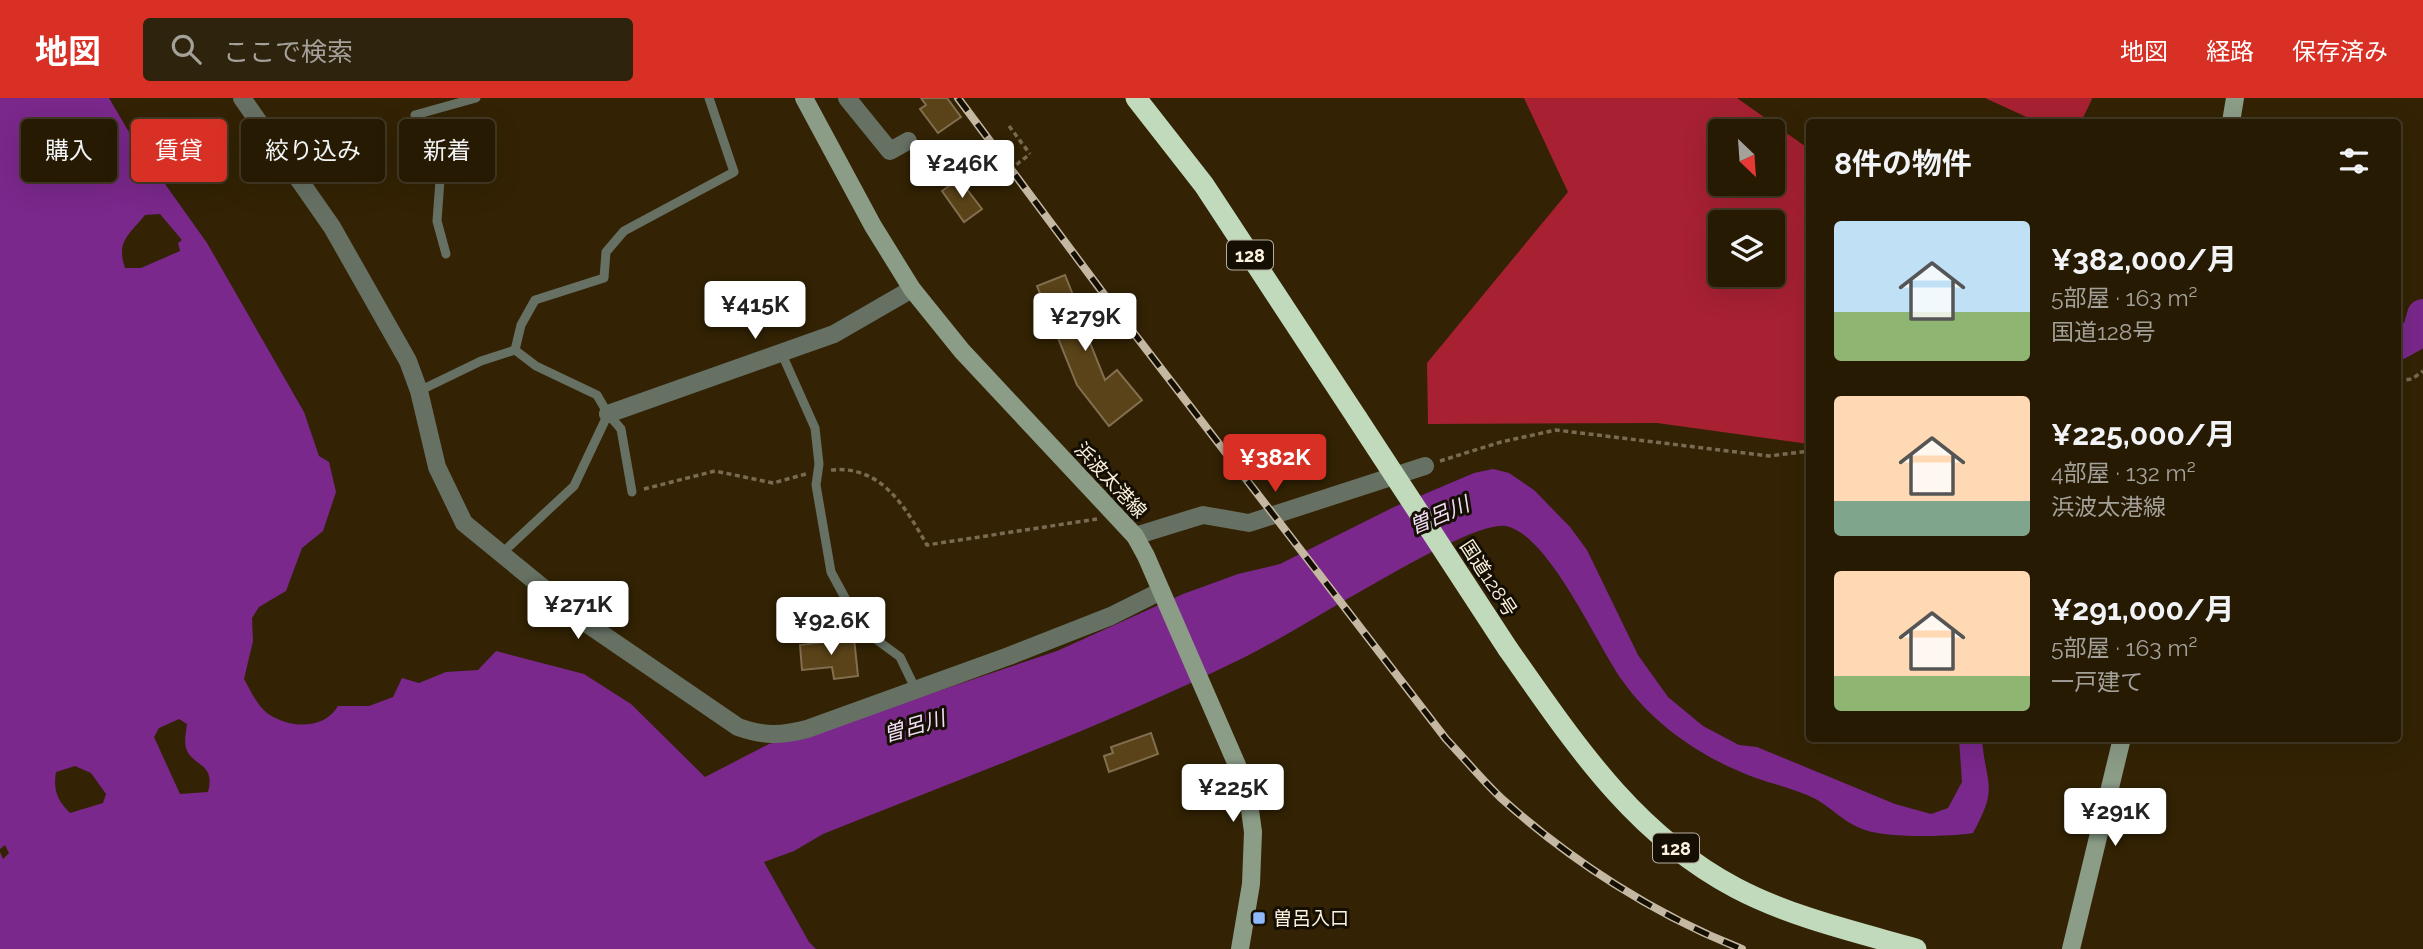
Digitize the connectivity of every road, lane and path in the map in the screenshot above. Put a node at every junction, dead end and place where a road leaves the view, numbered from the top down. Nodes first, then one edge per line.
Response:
1 (242, 98) edge
2 (476, 98) edge
3 (709, 98) edge
4 (804, 98) edge
5 (848, 98) edge
6 (1136, 98) edge
7 (2235, 98) edge
8 (2232, 119) edge
9 (1009, 126) dead end
10 (908, 141) dead end
11 (982, 147) dead end
12 (446, 254) dead end
13 (912, 289) junction
14 (515, 350) junction
15 (781, 352) junction
16 (2423, 371) edge
17 (2401, 381) edge
18 (419, 391) junction
19 (608, 414) junction
20 (1806, 451) edge
21 (1425, 466) joint
22 (818, 471) junction
23 (632, 492) joint
24 (1116, 516) junction
25 (1135, 536) junction
26 (500, 555) junction
27 (1163, 595) junction
28 (916, 690) junction
29 (2121, 742) edge
30 (1240, 949) edge
31 (1916, 949) edge
32 (2071, 949) edge

1 - 18 street
2 - 12 lane
3 - 14 lane
4 - 13 main road, 浜波太港線
5 - 10 street
6 - 31 highway, 国道128号 / 128, bridge
7 - 8 main road
9 - 11 path, bridge
13 - 15 street
13 - 24 main road, 浜波太港線
14 - 18 lane
14 - 19 lane
15 - 19 street
15 - 22 lane
16 - 17 path
18 - 26 street
19 - 23 lane
19 - 26 lane
20 - 21 path
21 - 25 street
22 - 23 path
22 - 24 path
22 - 28 lane
24 - 25 main road, 浜波太港線
25 - 27 main road, 浜波太港線
26 - 28 street
27 - 28 street
27 - 30 main road, 浜波太港線
29 - 32 main road

